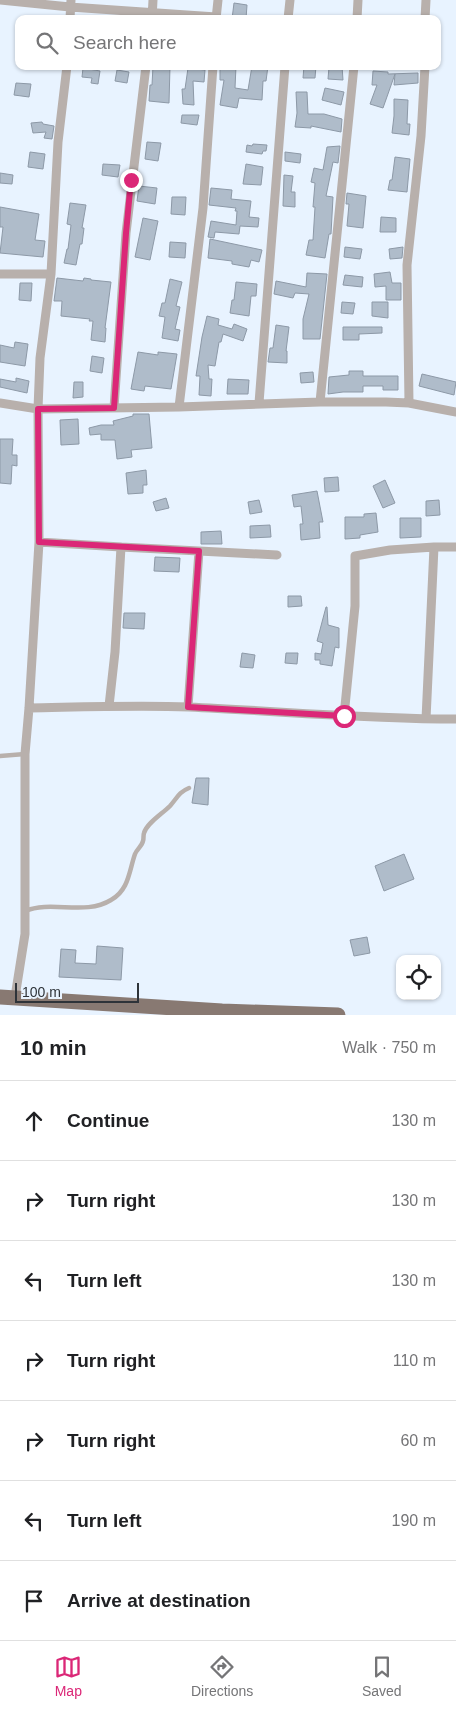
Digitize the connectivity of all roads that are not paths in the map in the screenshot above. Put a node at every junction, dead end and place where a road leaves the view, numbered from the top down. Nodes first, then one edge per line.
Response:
1 (0, 0) edge
2 (153, 0) edge
3 (218, 0) edge
4 (290, 0) edge
5 (358, 0) edge
6 (426, 0) edge
7 (71, 4) edge
8 (152, 15) edge
9 (216, 15) edge
10 (288, 15) edge
11 (357, 15) edge
12 (426, 15) edge
13 (67, 70) edge
14 (146, 70) edge
15 (213, 70) edge
16 (286, 70) edge
17 (354, 70) edge
18 (424, 70) edge
19 (0, 274) edge
20 (51, 274) junction
21 (320, 402) junction
22 (0, 403) edge
23 (259, 403) junction
24 (409, 403) junction
25 (179, 407) junction
26 (114, 408) junction
27 (38, 409) junction
28 (456, 412) edge
29 (39, 542) junction
30 (121, 547) junction
31 (434, 547) junction
32 (456, 547) edge
33 (199, 551) junction
34 (277, 555) dead end
35 (109, 706) junction
36 (188, 707) junction
37 (29, 708) junction
38 (344, 716) junction
39 (426, 719) junction
40 (456, 719) edge
41 (24, 754) junction
42 (0, 756) edge
43 (189, 788) dead end
44 (25, 911) junction
45 (8, 997) edge
46 (222, 1013) edge
47 (338, 1015) edge

1 - 7 street
2 - 8 street
3 - 9 street
4 - 10 street
5 - 11 street
6 - 12 street
7 - 8 street
13 - 20 street
14 - 26 street
15 - 25 street
16 - 23 street
17 - 21 street
18 - 24 street
19 - 20 street
20 - 27 street
21 - 23 street
21 - 24 street
22 - 27 street
23 - 25 street
24 - 28 street
25 - 26 street
26 - 27 street
27 - 29 street
29 - 30 street
29 - 37 street
30 - 33 street
30 - 35 street
31 - 32 street
31 - 38 street
31 - 39 street
33 - 34 street
33 - 36 street
35 - 36 street
35 - 37 street
36 - 38 street
37 - 41 street
38 - 39 street
39 - 40 street
41 - 42 lane
41 - 44 street
43 - 44 lane
44 - 45 street
45 - 46 main road
46 - 47 main road

